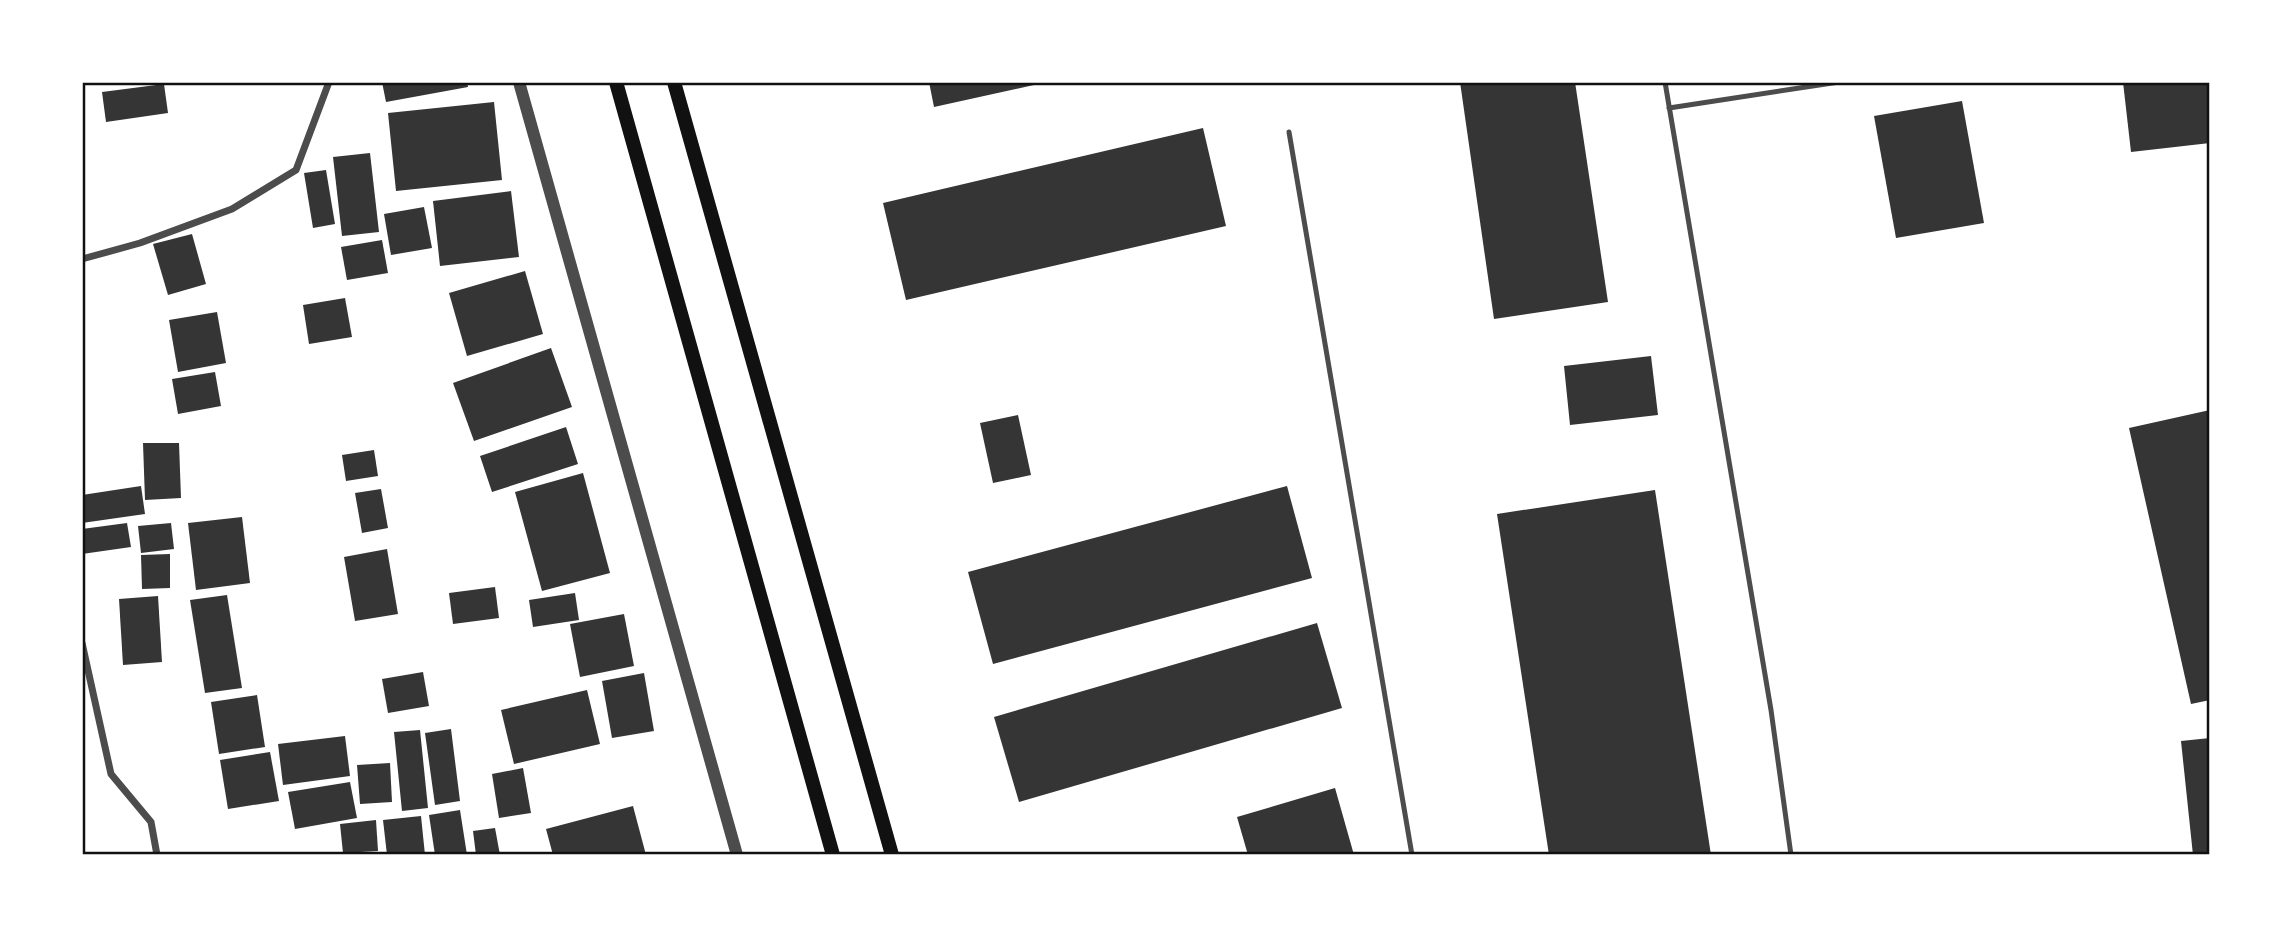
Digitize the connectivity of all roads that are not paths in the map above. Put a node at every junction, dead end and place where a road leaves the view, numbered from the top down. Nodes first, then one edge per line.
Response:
1 (329, 82) edge
2 (519, 82) edge
3 (616, 82) edge
4 (674, 82) edge
5 (1665, 82) edge
6 (1839, 82) edge
7 (1670, 108) junction
8 (1289, 132) dead end
9 (82, 259) edge
10 (82, 643) edge
11 (157, 855) edge
12 (737, 855) edge
13 (833, 855) edge
14 (892, 855) edge
15 (1412, 855) edge
16 (1791, 855) edge

1 - 9 street
2 - 12 street
3 - 13 main road
4 - 14 main road
5 - 7 lane
6 - 7 lane
7 - 16 lane
8 - 15 lane
10 - 11 street

